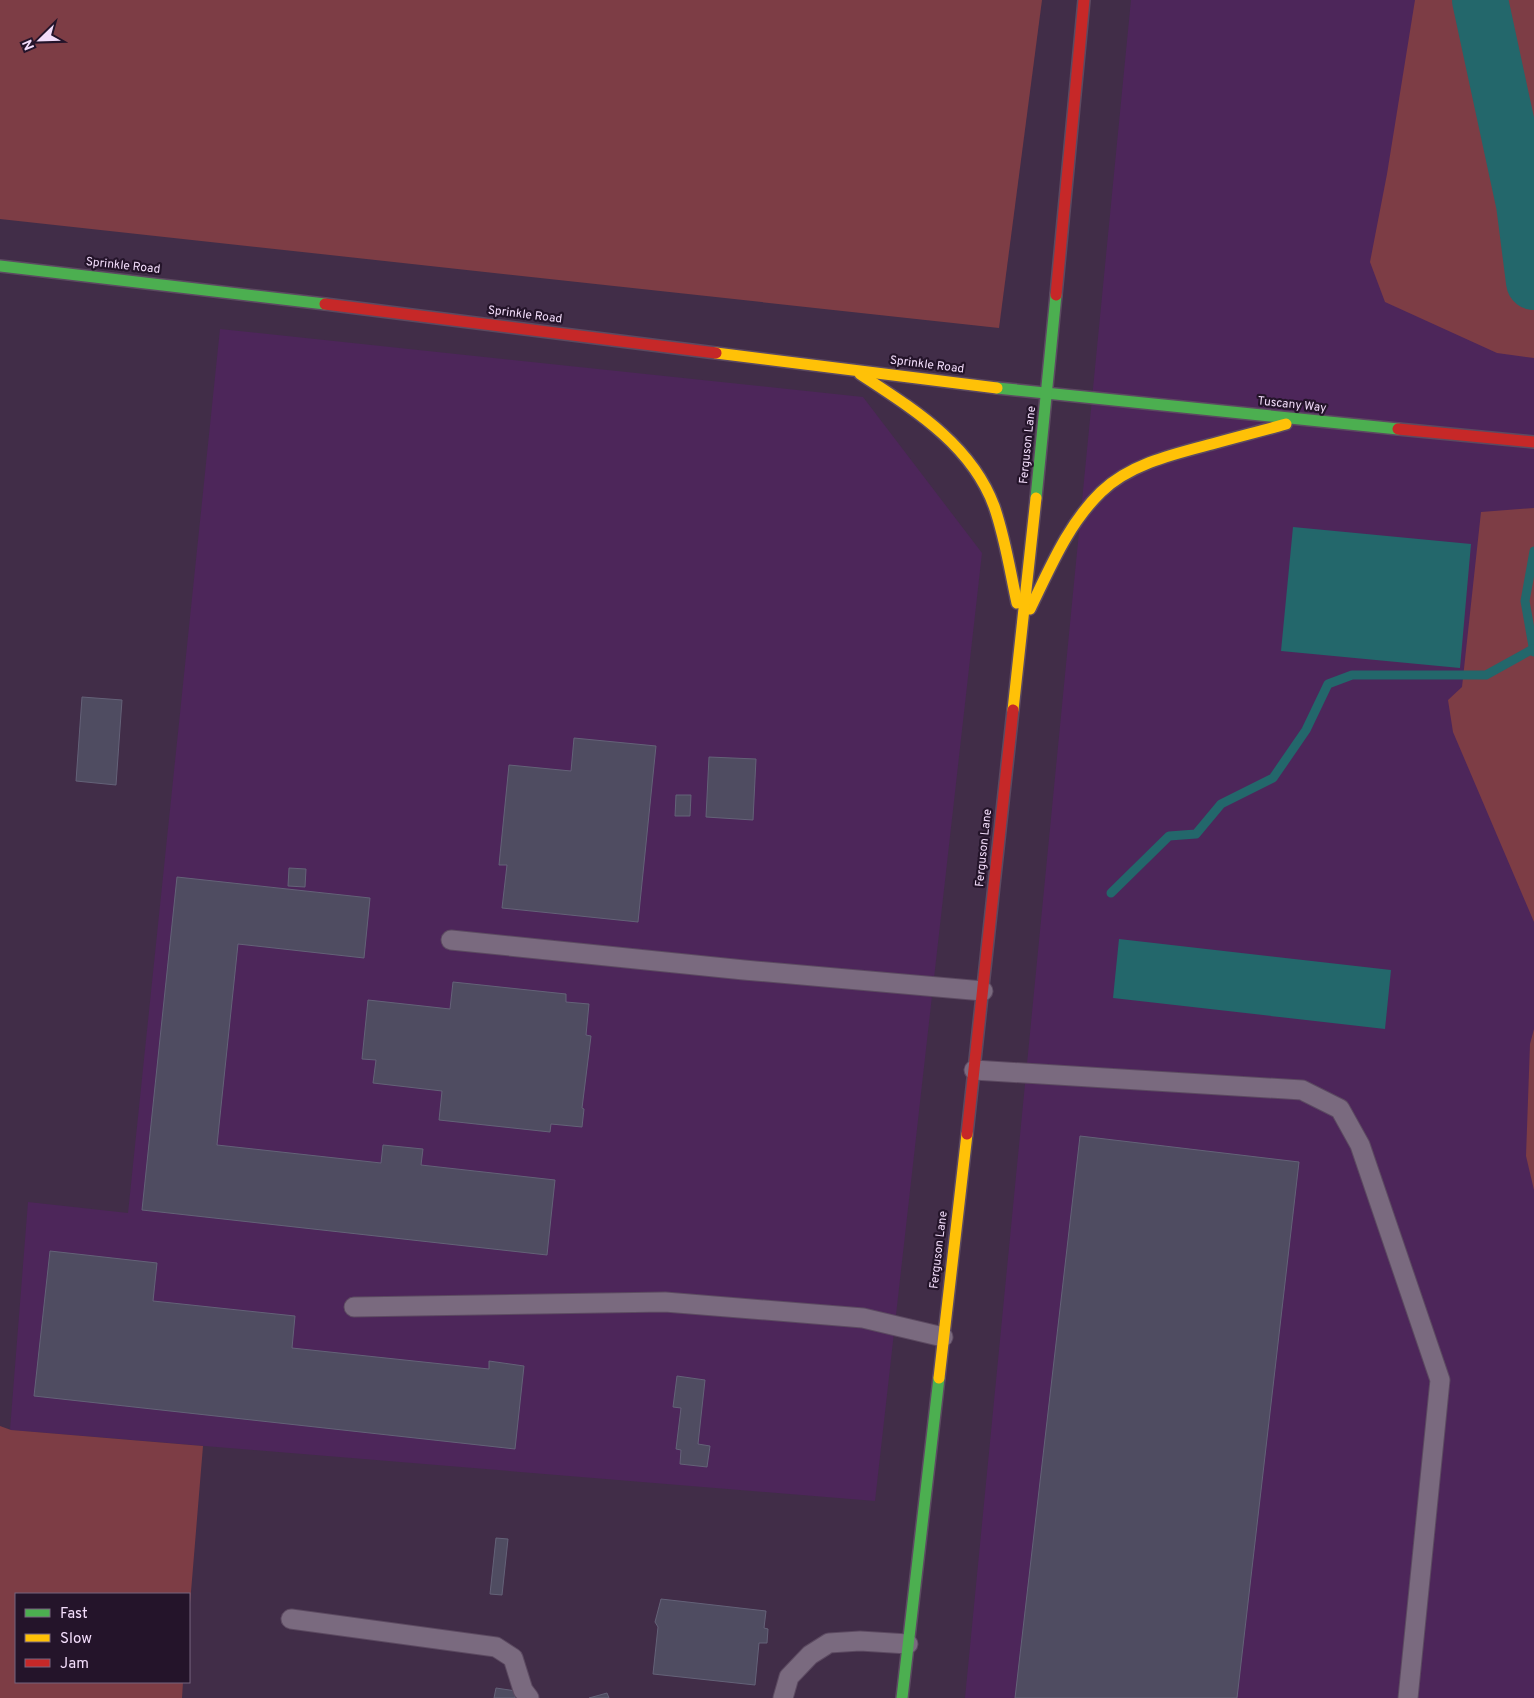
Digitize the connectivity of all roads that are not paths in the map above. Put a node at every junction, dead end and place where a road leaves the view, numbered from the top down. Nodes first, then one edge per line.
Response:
1 (1084, 0) edge
2 (0, 266) edge
3 (854, 370) junction
4 (1047, 394) junction
5 (1303, 420) junction
6 (1534, 442) edge
7 (1022, 624) junction
8 (451, 940) dead end
9 (983, 991) junction
10 (974, 1070) junction
11 (354, 1307) dead end
12 (943, 1337) junction
13 (290, 1619) dead end
14 (908, 1644) junction
15 (529, 1698) edge
16 (783, 1698) edge
17 (902, 1698) edge
18 (1408, 1698) edge

1 - 4 street, Ferguson Lane
2 - 3 street, Sprinkle Road
3 - 4 street, Sprinkle Road
3 - 7 street
4 - 5 street, Tuscany Way
4 - 7 street, Ferguson Lane
5 - 6 street, Tuscany Way
5 - 7 street
7 - 9 street, Ferguson Lane
8 - 9 lane
9 - 10 street, Ferguson Lane
10 - 12 street, Ferguson Lane
10 - 18 lane
11 - 12 lane
12 - 14 street, Ferguson Lane
13 - 15 lane
14 - 16 lane
14 - 17 street, Ferguson Lane

